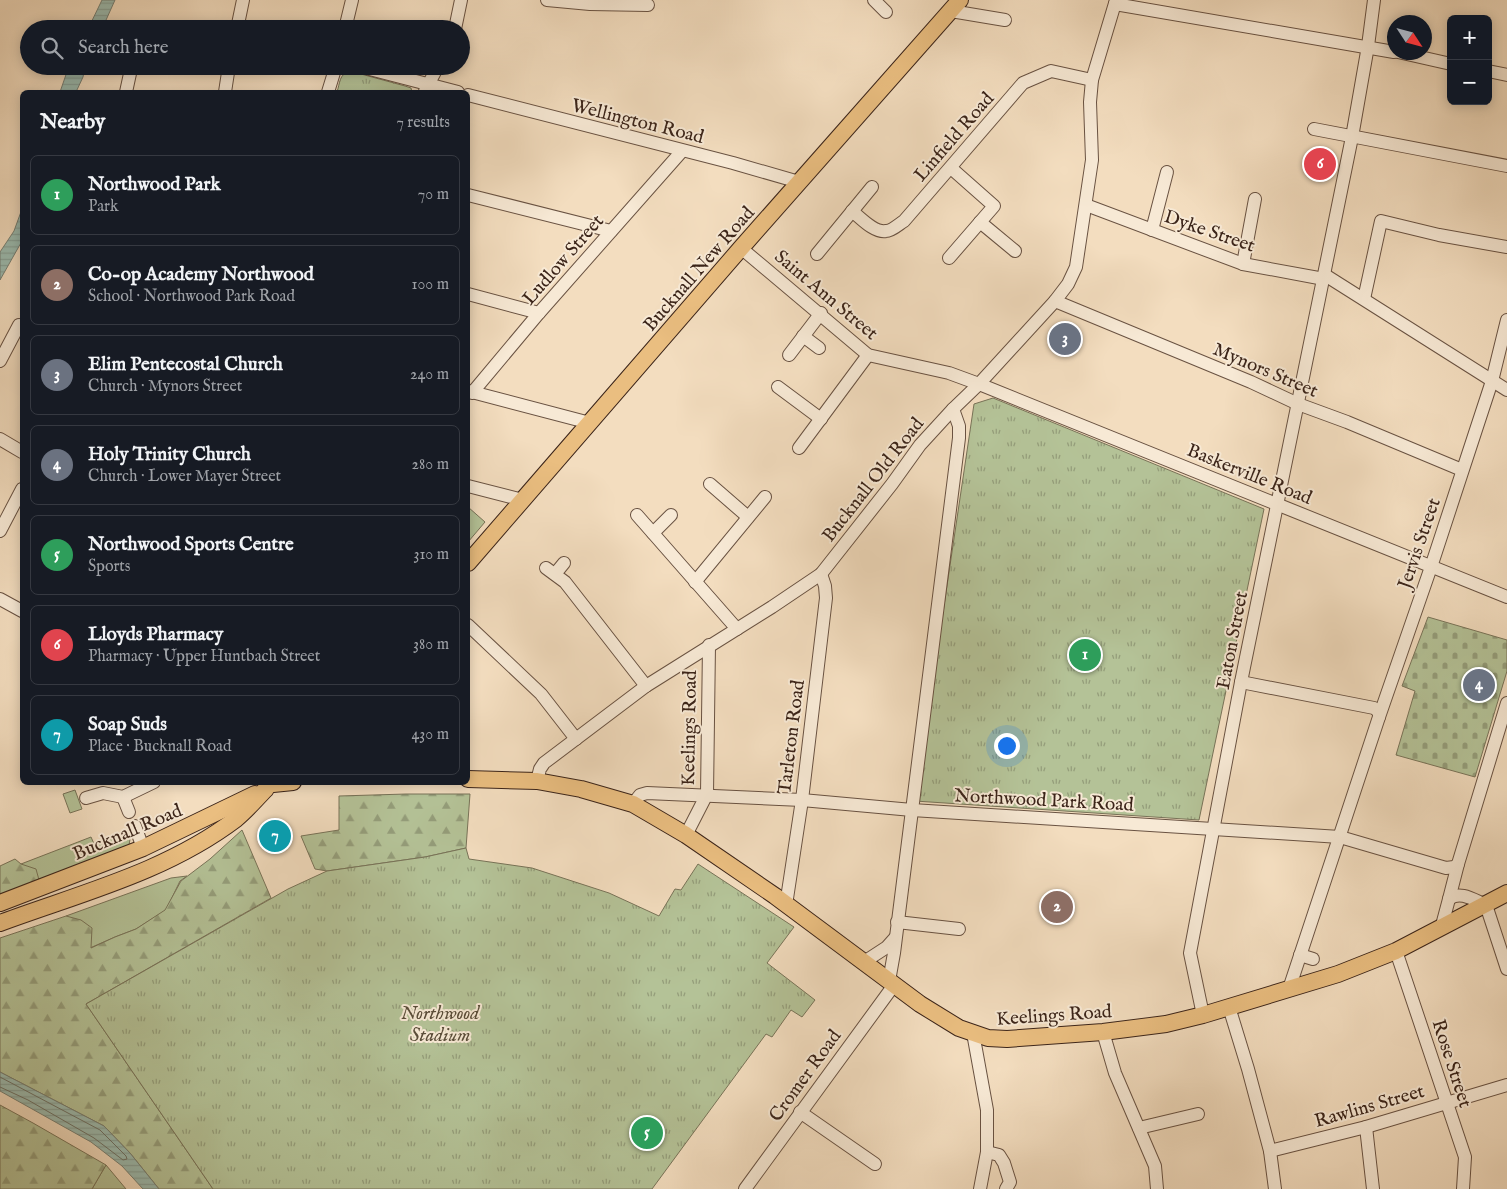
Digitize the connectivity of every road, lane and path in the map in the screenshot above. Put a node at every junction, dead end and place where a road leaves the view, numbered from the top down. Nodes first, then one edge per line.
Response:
1 (243, 0) edge
2 (352, 0) edge
3 (461, 0) edge
4 (548, 0) edge
5 (874, 0) edge
6 (1368, 0) edge
7 (1374, 0) edge
8 (590, 2) edge
9 (1115, 2) edge
10 (955, 5) edge
11 (648, 6) edge
12 (886, 12) dead end
13 (1373, 14) junction
14 (239, 20) edge
15 (347, 20) edge
16 (457, 20) edge
17 (1005, 20) dead end
18 (1368, 46) junction
19 (1387, 50) edge
20 (1432, 60) edge
21 (1447, 63) edge
22 (1492, 72) edge
23 (130, 75) edge
24 (228, 75) edge
25 (333, 75) edge
26 (385, 75) edge
27 (433, 75) edge
28 (1507, 75) edge
29 (1092, 80) junction
30 (426, 89) edge
31 (126, 90) edge
32 (226, 90) edge
33 (329, 90) edge
34 (470, 96) edge
35 (1314, 128) dead end
36 (1352, 137) junction
37 (682, 151) junction
38 (1507, 166) edge
39 (951, 168) junction
40 (1167, 172) dead end
41 (799, 182) junction
42 (872, 187) dead end
43 (470, 196) edge
44 (1255, 199) dead end
45 (1086, 205) junction
46 (852, 211) junction
47 (980, 222) junction
48 (1152, 230) junction
49 (611, 231) junction
50 (1507, 247) edge
51 (741, 248) junction
52 (1015, 251) dead end
53 (817, 254) dead end
54 (950, 258) dead end
55 (1243, 264) junction
56 (1325, 276) junction
57 (470, 295) edge
58 (1364, 299) junction
59 (1055, 301) junction
60 (539, 313) junction
61 (821, 313) junction
62 (1507, 320) edge
63 (19, 332) edge
64 (804, 336) junction
65 (820, 348) dead end
66 (789, 355) dead end
67 (868, 355) junction
68 (0, 361) edge
69 (1492, 381) junction
70 (979, 384) junction
71 (778, 387) dead end
72 (1507, 390) edge
73 (470, 392) edge
74 (1298, 404) junction
75 (953, 409) junction
76 (821, 419) junction
77 (590, 423) junction
78 (0, 439) edge
79 (799, 448) dead end
80 (20, 451) edge
81 (1462, 470) junction
82 (710, 484) dead end
83 (470, 487) edge
84 (20, 493) edge
85 (765, 497) dead end
86 (523, 500) junction
87 (1278, 504) junction
88 (637, 515) dead end
89 (671, 515) dead end
90 (748, 517) junction
91 (0, 531) edge
92 (653, 533) junction
93 (470, 561) edge
94 (564, 563) dead end
95 (1431, 567) junction
96 (821, 574) junction
97 (695, 582) junction
98 (1507, 597) edge
99 (0, 599) edge
100 (20, 610) edge
101 (470, 627) edge
102 (737, 629) junction
103 (709, 645) junction
104 (1241, 682) junction
105 (646, 686) junction
106 (1507, 703) edge
107 (1379, 714) junction
108 (576, 739) junction
109 (470, 779) edge
110 (537, 781) junction
111 (148, 785) edge
112 (271, 785) edge
113 (707, 794) junction
114 (123, 797) junction
115 (86, 798) dead end
116 (802, 800) junction
117 (633, 804) junction
118 (912, 810) junction
119 (129, 812) dead end
120 (135, 826) dead end
121 (1213, 829) junction
122 (686, 835) junction
123 (1340, 837) junction
124 (143, 848) junction
125 (1456, 866) junction
126 (1507, 893) edge
127 (1449, 900) junction
128 (0, 903) edge
129 (786, 904) junction
130 (1486, 905) junction
131 (897, 922) junction
132 (0, 923) edge
133 (959, 929) dead end
134 (1441, 929) junction
135 (892, 946) junction
136 (1396, 951) junction
137 (1300, 955) junction
138 (1313, 959) dead end
139 (864, 962) junction
140 (1507, 969) edge
141 (891, 983) junction
142 (1289, 989) junction
143 (1229, 1007) junction
144 (1203, 1015) junction
145 (1103, 1032) junction
146 (973, 1033) junction
147 (1507, 1085) edge
148 (1446, 1102) junction
149 (800, 1112) junction
150 (1198, 1114) dead end
151 (1366, 1127) junction
152 (1139, 1128) junction
153 (1270, 1151) junction
154 (987, 1152) junction
155 (875, 1164) dead end
156 (745, 1189) edge
157 (980, 1189) edge
158 (1006, 1189) edge
159 (1157, 1189) edge
160 (1275, 1189) edge
161 (1373, 1189) edge
162 (1463, 1189) edge

1 - 14 street
2 - 15 street
3 - 16 street
4 - 8 street
5 - 12 street
6 - 13 street
7 - 13 street, Eaton Street
8 - 11 street
9 - 18 street
9 - 29 street, Bucknall Old Road
10 - 17 street
10 - 41 main road, Bucknall New Road
13 - 18 street, Eaton Street
18 - 19 street
18 - 36 street, Eaton Street
20 - 21 street
22 - 28 street
23 - 31 street
24 - 32 street
25 - 33 street
26 - 30 street
27 - 30 street
29 - 39 street, Linfield Road
29 - 45 street, Bucknall Old Road
34 - 37 street, Wellington Road
35 - 36 street
36 - 38 street
36 - 56 street, Eaton Street
37 - 41 street, Wellington Road
37 - 49 street, Ludlow Street
39 - 46 street, Linfield Road
39 - 47 street
40 - 48 street
41 - 51 main road, Bucknall New Road
42 - 46 street
43 - 49 street
44 - 55 street
45 - 48 street, Dyke Street
45 - 59 street, Bucknall Old Road
46 - 53 street
47 - 52 street
47 - 54 street
48 - 55 street, Dyke Street
49 - 60 street, Ludlow Street
50 - 58 street
51 - 61 street, Saint Ann Street
51 - 77 main road, Bucknall New Road
55 - 56 street, Dyke Street
56 - 58 street
56 - 74 street, Eaton Street
57 - 60 street
58 - 69 street
59 - 70 street, Bucknall Old Road
59 - 74 street, Mynors Street
60 - 73 street, Ludlow Street
61 - 64 street
61 - 67 street, Saint Ann Street
62 - 69 street, Jervis Street
63 - 68 street
64 - 65 street
64 - 66 street
67 - 70 street, Saint Ann Street
67 - 76 street
69 - 72 street
69 - 81 street, Jervis Street
70 - 75 street, Bucknall Old Road
70 - 87 street, Baskerville Road
71 - 76 street
73 - 77 street
74 - 81 street, Mynors Street
74 - 87 street, Eaton Street
75 - 96 street, Bucknall Old Road
75 - 118 street
76 - 79 street
77 - 86 main road, Bucknall New Road
78 - 80 street
81 - 95 street, Jervis Street
82 - 90 street
83 - 86 street
84 - 91 street
85 - 90 street
86 - 93 main road, Bucknall New Road
87 - 95 street, Baskerville Road
87 - 104 street, Eaton Street
88 - 92 street
89 - 92 street
90 - 97 street
92 - 97 street
94 - 105 street
95 - 98 street, Baskerville Road
95 - 107 street, Jervis Street
96 - 102 street, Bucknall Old Road
96 - 116 street, Tarleton Road
97 - 102 street
99 - 100 street
101 - 108 street
102 - 103 street, Bucknall Old Road
103 - 105 street, Bucknall Old Road
103 - 113 street, Keelings Road
104 - 107 street
104 - 121 street, Eaton Street
105 - 108 street, Bucknall Old Road
106 - 125 street
107 - 123 street, Jervis Street
108 - 110 street, Bucknall Old Road
109 - 110 main road, Keelings Road
110 - 117 main road, Keelings Road
111 - 114 street
112 - 124 main road, Bucknall Road
112 - 132 main road, Bucknall Road
113 - 116 street, Northwood Park Road
113 - 117 street, Northwood Park Road
113 - 122 street, Keelings Road
114 - 115 street
114 - 119 street
116 - 118 street, Northwood Park Road
116 - 129 street, Tarleton Road
117 - 122 main road, Keelings Road
118 - 121 street, Northwood Park Road
118 - 131 street
120 - 124 street
121 - 123 street, Northwood Park Road
121 - 144 street, Eaton Street
122 - 129 main road, Keelings Road
123 - 125 street, Northwood Park Road
123 - 137 street, Jervis Street
124 - 128 main road, Bucknall Road
125 - 127 street
126 - 130 main road, Keelings Road
127 - 130 street
127 - 134 street
129 - 139 main road, Keelings Road
130 - 134 main road, Keelings Road
130 - 140 street
131 - 133 street
131 - 135 street
134 - 136 main road, Keelings Road
135 - 139 street
135 - 141 street
136 - 142 main road, Keelings Road
136 - 148 street, Rose Street
137 - 138 street
137 - 142 street, Jervis Street
139 - 141 main road, Keelings Road
141 - 146 main road, Keelings Road
141 - 149 street, Cromer Road
142 - 143 main road, Keelings Road
143 - 144 main road, Keelings Road
143 - 153 street
144 - 145 main road, Keelings Road
145 - 146 main road, Keelings Road
145 - 152 street
146 - 154 street
147 - 148 street, Rawlins Street
148 - 151 street, Rawlins Street
148 - 162 street, Rose Street
149 - 155 street
149 - 156 street, Cromer Road
150 - 152 street
151 - 153 street, Rawlins Street
151 - 161 street
152 - 159 street
153 - 160 street
154 - 157 street
154 - 158 street

